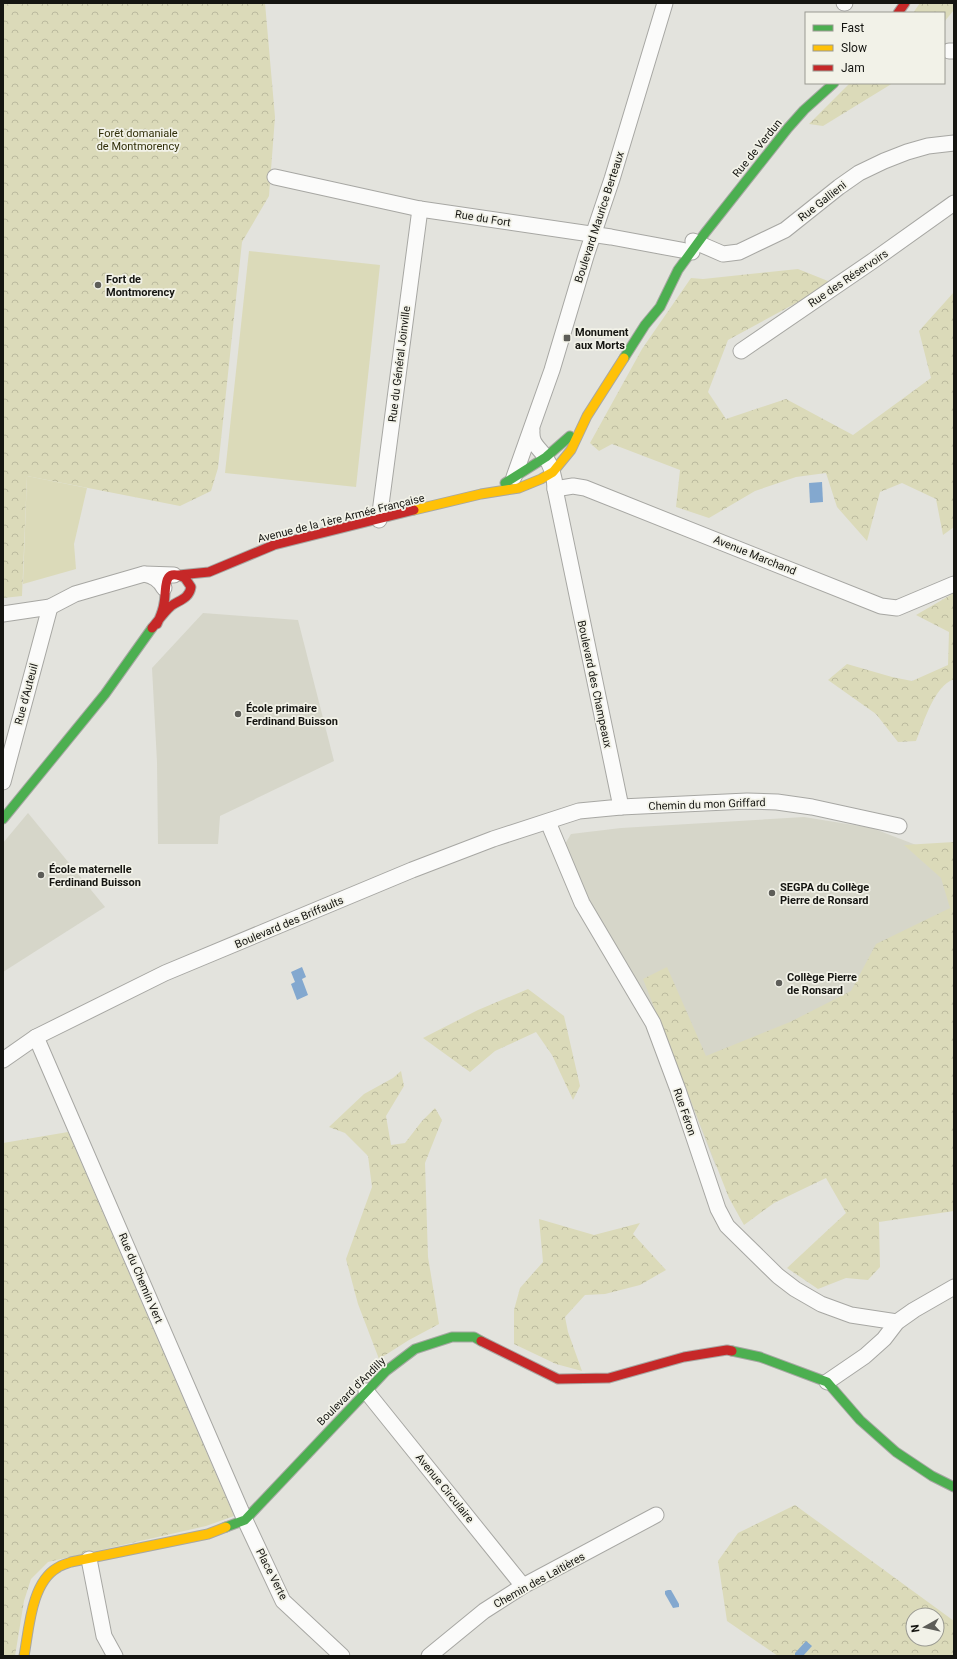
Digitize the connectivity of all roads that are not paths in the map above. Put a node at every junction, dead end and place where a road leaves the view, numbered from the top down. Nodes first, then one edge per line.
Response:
1 (665, 3) edge
2 (905, 3) edge
3 (899, 12) edge
4 (833, 84) edge
5 (954, 143) edge
6 (275, 177) dead end
7 (954, 203) edge
8 (420, 208) junction
9 (593, 235) junction
10 (694, 244) junction
11 (671, 260) dead end
12 (652, 301) dead end
13 (645, 325) junction
14 (742, 351) dead end
15 (587, 416) junction
16 (532, 430) junction
17 (526, 445) junction
18 (540, 461) junction
19 (548, 474) junction
20 (514, 478) junction
21 (555, 488) junction
22 (481, 494) junction
23 (379, 520) junction
24 (209, 572) junction
25 (144, 574) junction
26 (176, 575) junction
27 (954, 584) edge
28 (165, 590) junction
29 (190, 590) junction
30 (181, 600) junction
31 (50, 607) junction
32 (3, 614) edge
33 (157, 624) junction
34 (3, 782) edge
35 (626, 806) junction
36 (12, 807) junction
37 (3, 813) edge
38 (3, 819) edge
39 (548, 822) junction
40 (899, 826) dead end
41 (36, 1037) junction
42 (3, 1060) edge
43 (954, 1287) edge
44 (897, 1322) junction
45 (827, 1382) junction
46 (366, 1390) junction
47 (954, 1487) edge
48 (656, 1515) dead end
49 (245, 1520) junction
50 (89, 1559) junction
51 (523, 1586) junction
52 (24, 1656) edge
53 (115, 1656) edge
54 (342, 1656) edge
55 (429, 1656) edge

1 - 9 street, Boulevard Maurice Berteaux
2 - 3 main road
4 - 10 main road, Rue de Verdun
5 - 10 street, Rue Gallieni
6 - 8 street, Rue du Fort
7 - 14 street, Rue des Réservoirs
8 - 9 street, Rue du Fort
8 - 23 street, Rue du Général Joinville
9 - 10 street, Rue du Fort
9 - 16 street, Boulevard Maurice Berteaux
10 - 11 main road, Rue de Verdun
10 - 13 main road, Rue de Verdun
12 - 13 main road, Rue de Verdun
13 - 15 main road, Rue de Verdun
15 - 18 main road, Rue de Verdun
15 - 19 main road, Rue de Verdun
16 - 17 street, Boulevard Maurice Berteaux
16 - 18 street
17 - 18 street
17 - 20 street, Boulevard Maurice Berteaux
18 - 19 street
18 - 20 main road, Avenue de la 1ère Armée Française
19 - 21 street
19 - 22 main road, Avenue de la 1ère Armée Française
20 - 22 main road, Avenue de la 1ère Armée Française
21 - 27 street, Avenue Marchand
21 - 35 street, Boulevard des Champeaux
22 - 23 main road, Avenue de la 1ère Armée Française
23 - 24 main road, Avenue de la 1ère Armée Française
24 - 26 main road, Avenue de la 1ère Armée Française
24 - 29 main road, Avenue de la 1ère Armée Française
25 - 26 street
25 - 28 street
25 - 31 street
26 - 28 main road
26 - 29 main road
28 - 30 main road
28 - 33 main road
29 - 30 main road
30 - 33 main road
31 - 32 street
31 - 34 street, Rue d'Auteuil
33 - 36 main road
35 - 39 street
35 - 40 street, Chemin du mon Griffard
36 - 37 main road
36 - 38 main road
39 - 41 street, Boulevard des Briffaults
39 - 44 street, Rue Féron
41 - 42 street, Boulevard des Briffaults
41 - 49 street, Rue du Chemin Vert
43 - 44 street
44 - 45 street
45 - 46 main road, Boulevard d'Andilly
45 - 47 main road, Boulevard d'Andilly
46 - 49 main road, Boulevard d'Andilly
46 - 51 street, Avenue Circulaire
48 - 51 street, Chemin des Laitières
49 - 50 main road, Boulevard d'Andilly
49 - 54 street, Place Verte
50 - 52 main road, Boulevard d'Andilly
50 - 53 street
51 - 55 street, Chemin des Laitières

